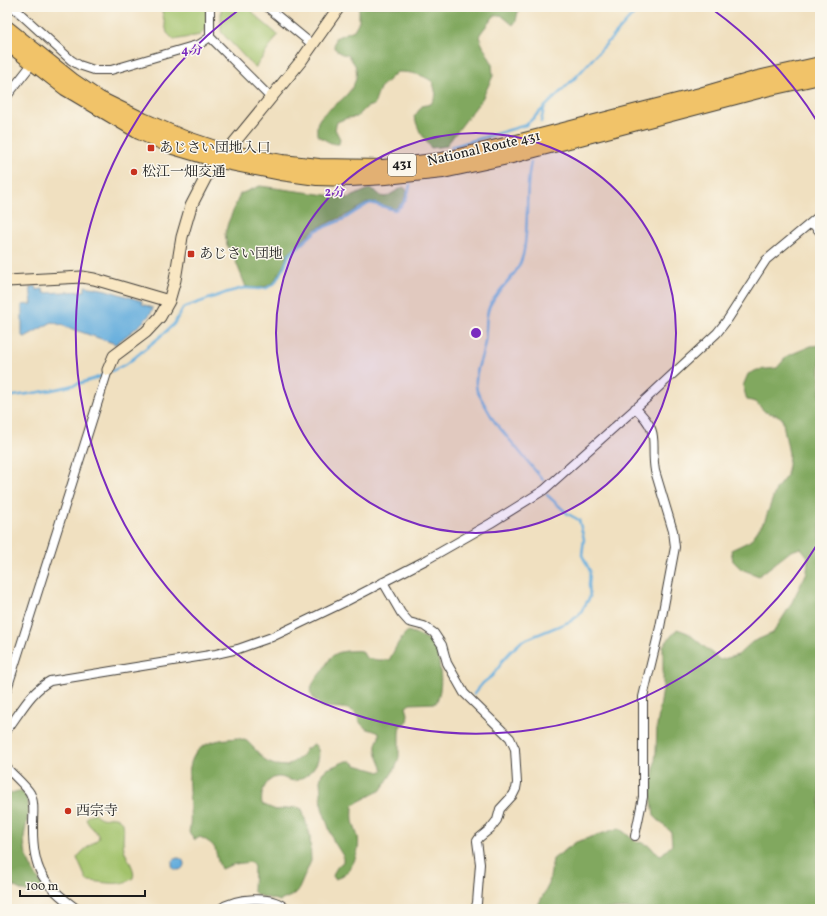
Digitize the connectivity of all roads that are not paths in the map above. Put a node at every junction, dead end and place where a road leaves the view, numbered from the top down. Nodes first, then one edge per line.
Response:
1 (13, 7) edge
2 (210, 7) edge
3 (267, 7) edge
4 (339, 7) edge
5 (7, 28) edge
6 (210, 37) junction
7 (7, 43) edge
8 (313, 45) junction
9 (32, 64) junction
10 (820, 64) edge
11 (820, 77) edge
12 (7, 96) edge
13 (271, 98) junction
14 (223, 157) junction
15 (820, 216) edge
16 (812, 223) junction
17 (820, 232) edge
18 (7, 281) edge
19 (168, 301) junction
20 (106, 375) joint
21 (635, 408) junction
22 (383, 582) junction
23 (7, 689) edge
24 (7, 730) edge
25 (7, 768) edge
26 (635, 836) dead end
27 (78, 909) edge
28 (220, 909) edge
29 (286, 909) edge
30 (475, 909) edge

1 - 6 street
2 - 6 street
3 - 8 street
4 - 8 street
5 - 14 highway, National Route 431 / 431
6 - 13 street
7 - 9 highway, National Route 431 / 431
8 - 13 street
9 - 12 street
9 - 14 highway, National Route 431 / 431
10 - 14 highway, National Route 431 / 431
11 - 14 highway, National Route 431 / 431
13 - 14 street
14 - 19 street
15 - 16 street
16 - 17 street
16 - 21 street
18 - 19 street
19 - 20 street
20 - 23 street
21 - 22 street
21 - 26 street
22 - 24 street
22 - 30 street
25 - 27 street
28 - 29 street

